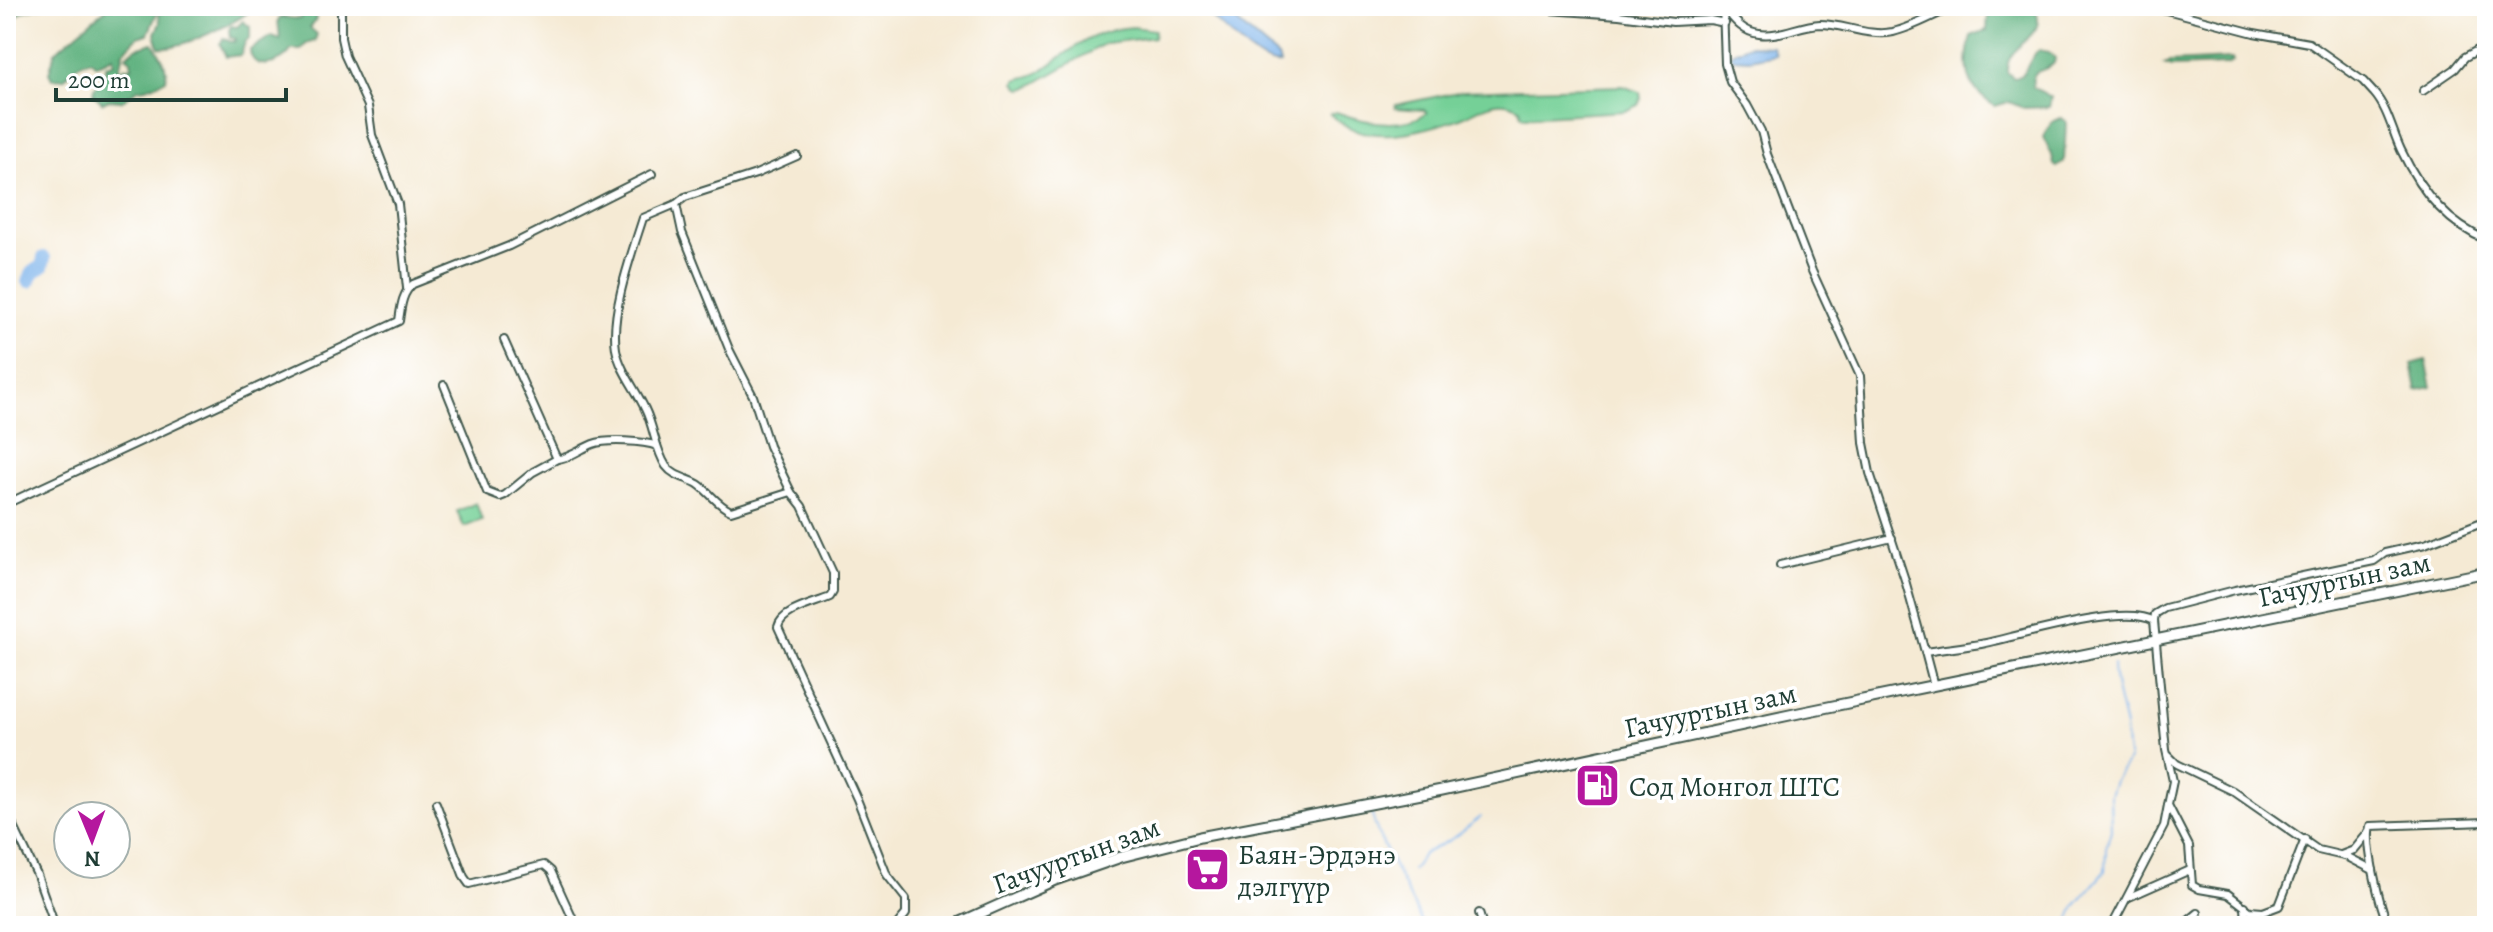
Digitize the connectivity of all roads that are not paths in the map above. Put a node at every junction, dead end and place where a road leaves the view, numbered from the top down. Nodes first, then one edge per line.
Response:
1 (341, 6) edge
2 (1494, 6) edge
3 (1956, 6) edge
4 (2151, 6) edge
5 (1723, 7) edge
6 (1725, 23) junction
7 (2487, 45) edge
8 (2423, 91) dead end
9 (797, 156) dead end
10 (652, 174) dead end
11 (676, 204) junction
12 (2487, 240) edge
13 (407, 288) junction
14 (504, 340) dead end
15 (444, 385) dead end
16 (657, 446) junction
17 (557, 459) junction
18 (791, 492) junction
19 (6, 504) edge
20 (2487, 520) edge
21 (1892, 538) junction
22 (1780, 565) dead end
23 (2487, 572) edge
24 (2154, 621) junction
25 (2155, 641) junction
26 (1925, 652) junction
27 (1934, 686) junction
28 (2166, 750) junction
29 (436, 803) dead end
30 (2168, 805) junction
31 (6, 810) edge
32 (2487, 822) edge
33 (2368, 833) junction
34 (2305, 839) junction
35 (2340, 856) junction
36 (2190, 870) junction
37 (2373, 870) junction
38 (2127, 898) junction
39 (2245, 906) junction
40 (1479, 913) dead end
41 (2198, 913) dead end
42 (55, 926) edge
43 (576, 926) edge
44 (896, 926) edge
45 (952, 926) edge
46 (1483, 926) edge
47 (2112, 926) edge
48 (2182, 926) edge
49 (2246, 926) edge
50 (2389, 926) edge

1 - 13 street
2 - 6 street
3 - 5 street
4 - 12 street
5 - 6 street
6 - 21 street
7 - 8 street
9 - 11 street
10 - 13 street
11 - 16 street
11 - 18 street
13 - 19 street
14 - 17 street
15 - 17 street
16 - 17 street
16 - 18 street
18 - 44 street
20 - 24 street
21 - 22 street
21 - 26 street
23 - 25 main road, Гачууртын зам
24 - 25 street
24 - 26 street
25 - 27 main road, Гачууртын зам
25 - 28 street
26 - 27 street
27 - 45 main road, Гачууртын зам
28 - 30 street
28 - 34 street
29 - 43 street
30 - 36 street
30 - 38 street
31 - 42 street
32 - 33 street
33 - 35 street
33 - 37 street
34 - 35 street
34 - 39 street
35 - 37 street
36 - 38 street
36 - 39 street
37 - 50 street
38 - 47 street
39 - 49 street
40 - 46 street
41 - 48 street

